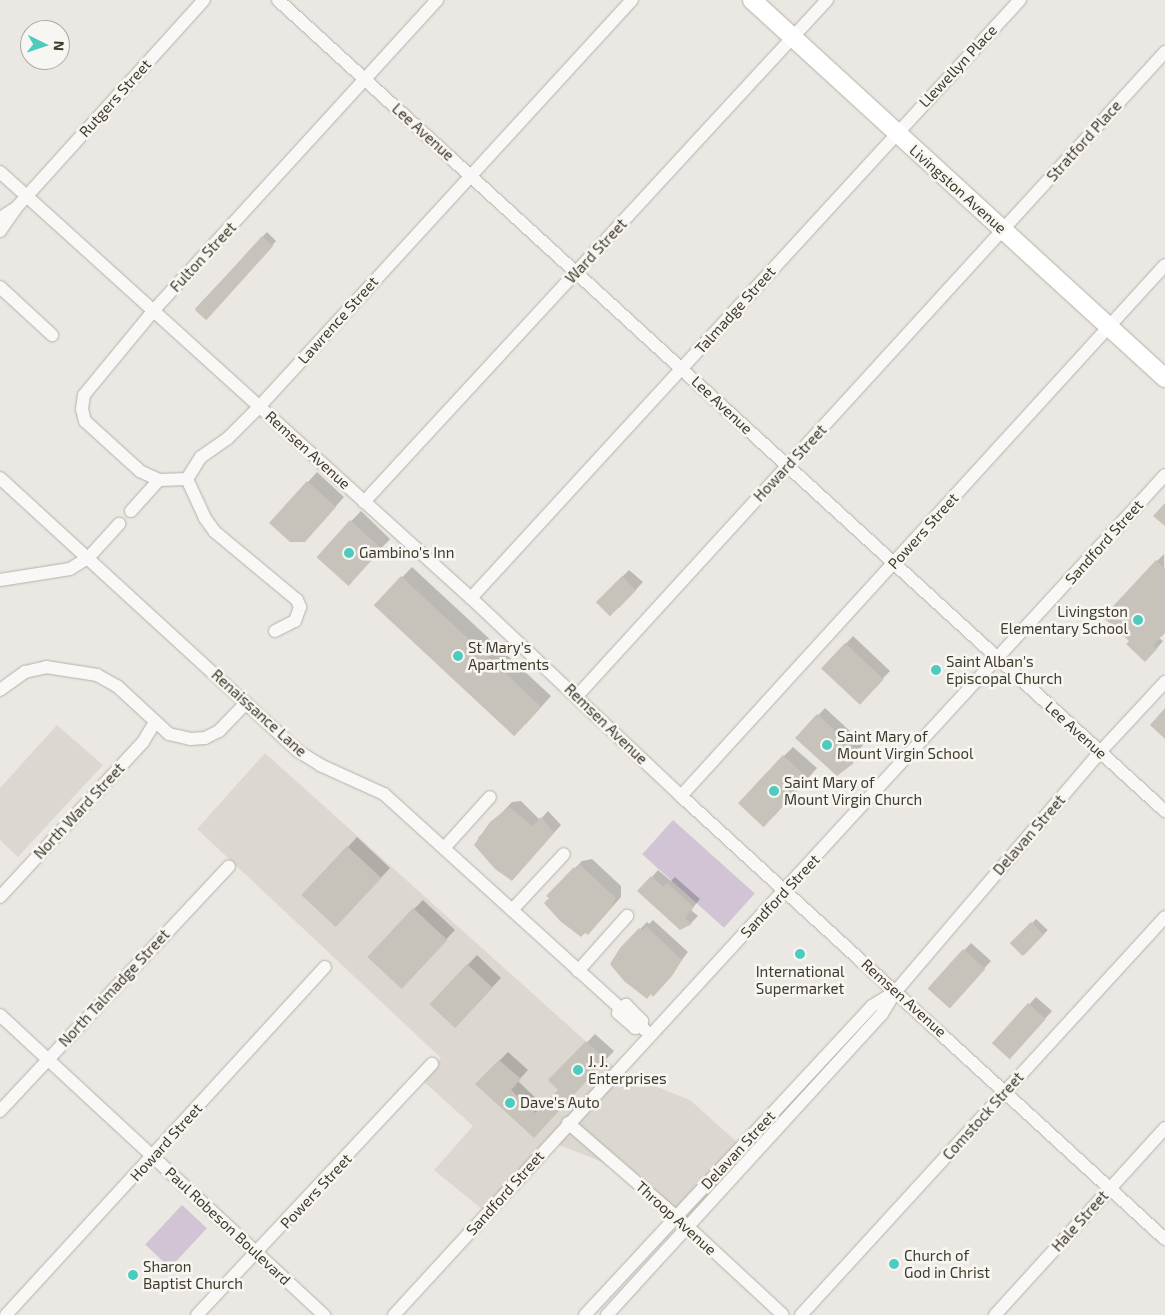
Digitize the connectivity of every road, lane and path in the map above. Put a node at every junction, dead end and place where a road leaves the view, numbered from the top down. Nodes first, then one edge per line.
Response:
1 (204, 0) edge
2 (278, 0) edge
3 (437, 0) edge
4 (632, 0) edge
5 (752, 0) edge
6 (827, 0) edge
7 (1020, 0) edge
8 (793, 38) junction
9 (1165, 52) edge
10 (366, 80) junction
11 (897, 133) junction
12 (0, 172) edge
13 (471, 173) junction
14 (26, 196) junction
15 (16, 208) junction
16 (0, 218) edge
17 (1004, 230) junction
18 (0, 231) edge
19 (1165, 265) edge
20 (577, 273) junction
21 (0, 287) edge
22 (154, 310) junction
23 (1109, 326) junction
24 (52, 335) dead end
25 (683, 367) junction
26 (1165, 378) edge
27 (259, 406) junction
28 (787, 466) junction
29 (1165, 475) edge
30 (0, 478) edge
31 (187, 479) junction
32 (159, 480) junction
33 (364, 502) junction
34 (131, 511) dead end
35 (119, 524) dead end
36 (89, 556) junction
37 (895, 562) junction
38 (0, 580) edge
39 (471, 598) junction
40 (275, 631) dead end
41 (998, 658) junction
42 (1165, 682) edge
43 (0, 690) edge
44 (577, 696) junction
45 (246, 703) junction
46 (155, 722) junction
47 (1100, 752) junction
48 (681, 796) junction
49 (490, 797) dead end
50 (1165, 812) edge
51 (445, 847) junction
52 (564, 854) dead end
53 (229, 866) dead end
54 (786, 890) junction
55 (0, 897) edge
56 (512, 910) junction
57 (627, 916) dead end
58 (1165, 917) edge
59 (325, 967) dead end
60 (578, 971) junction
61 (896, 991) junction
62 (0, 1015) edge
63 (645, 1030) junction
64 (48, 1058) junction
65 (432, 1064) dead end
66 (1006, 1091) junction
67 (0, 1110) edge
68 (568, 1123) junction
69 (1165, 1128) edge
70 (153, 1156) junction
71 (1110, 1188) junction
72 (676, 1216) junction
73 (688, 1227) junction
74 (1165, 1239) edge
75 (258, 1253) junction
76 (6, 1315) edge
77 (197, 1315) edge
78 (324, 1315) edge
79 (394, 1315) edge
80 (585, 1315) edge
81 (607, 1315) edge
82 (783, 1315) edge
83 (801, 1315) edge
84 (995, 1315) edge

1 - 14 street, Rutgers Street
2 - 10 street, Lee Avenue
3 - 10 street, Fulton Street
4 - 13 street, Lawrence Street
5 - 8 main road, Livingston Avenue
6 - 8 street, Ward Street
7 - 11 street, Llewellyn Place
8 - 11 main road, Livingston Avenue
8 - 20 street, Ward Street
9 - 17 street, Stratford Place
10 - 13 street, Lee Avenue
10 - 22 street, Fulton Street
11 - 17 main road, Livingston Avenue
11 - 25 street, Talmadge Street
12 - 14 street, Remsen Avenue
13 - 20 street, Lee Avenue
13 - 27 street, Lawrence Street
14 - 15 street, Rutgers Street
14 - 22 street, Remsen Avenue
15 - 16 street
15 - 18 street
17 - 23 main road, Livingston Avenue
17 - 28 street, Howard Street
19 - 23 street, Powers Street
20 - 25 street, Lee Avenue
20 - 33 street, Ward Street
21 - 24 street
22 - 27 street, Remsen Avenue
22 - 32 street, Fulton Street
23 - 26 main road, Livingston Avenue
23 - 37 street, Powers Street
25 - 28 street, Lee Avenue
25 - 39 street, Talmadge Street
27 - 31 street, Lawrence Street
27 - 33 street, Remsen Avenue
28 - 37 street, Lee Avenue
28 - 44 street, Howard Street
29 - 41 street, Sandford Street
30 - 36 street, Renaissance Lane
31 - 32 street
31 - 40 street
32 - 34 street
33 - 39 street, Remsen Avenue
35 - 36 street
36 - 38 street
36 - 45 street, Renaissance Lane
37 - 41 street, Lee Avenue
37 - 48 street, Powers Street
39 - 44 street, Remsen Avenue
41 - 47 street, Lee Avenue
41 - 54 street, Sandford Street
42 - 47 street, Delavan Street
43 - 46 street
44 - 48 street, Remsen Avenue
45 - 46 street
45 - 51 street, Renaissance Lane
46 - 55 street, North Ward Street
47 - 50 street, Lee Avenue
47 - 61 street, Delavan Street
48 - 54 street, Remsen Avenue
49 - 51 street
51 - 56 street, Renaissance Lane
52 - 56 street
53 - 64 street, North Talmadge Street
54 - 61 street, Remsen Avenue
54 - 63 street, Sandford Street
56 - 60 street, Renaissance Lane
57 - 60 street
58 - 66 street, Comstock Street
59 - 70 street, Howard Street
60 - 63 street, Renaissance Lane
61 - 66 street, Remsen Avenue
61 - 72 street, Delavan Street
61 - 73 street, Delavan Street
62 - 64 street, Paul Robeson Boulevard
63 - 68 street, Sandford Street
64 - 67 street, North Talmadge Street
64 - 70 street, Paul Robeson Boulevard
65 - 75 street, Powers Street
66 - 71 street, Remsen Avenue
66 - 83 street, Comstock Street
68 - 72 street, Throop Avenue
68 - 79 street, Sandford Street
69 - 71 street, Hale Street
70 - 75 street, Paul Robeson Boulevard
70 - 76 street, Howard Street
71 - 74 street, Remsen Avenue
71 - 84 street, Hale Street
72 - 73 street, Throop Avenue
72 - 80 street, Delavan Street
73 - 81 street, Delavan Street
73 - 82 street, Throop Avenue
75 - 77 street, Powers Street
75 - 78 street, Paul Robeson Boulevard

